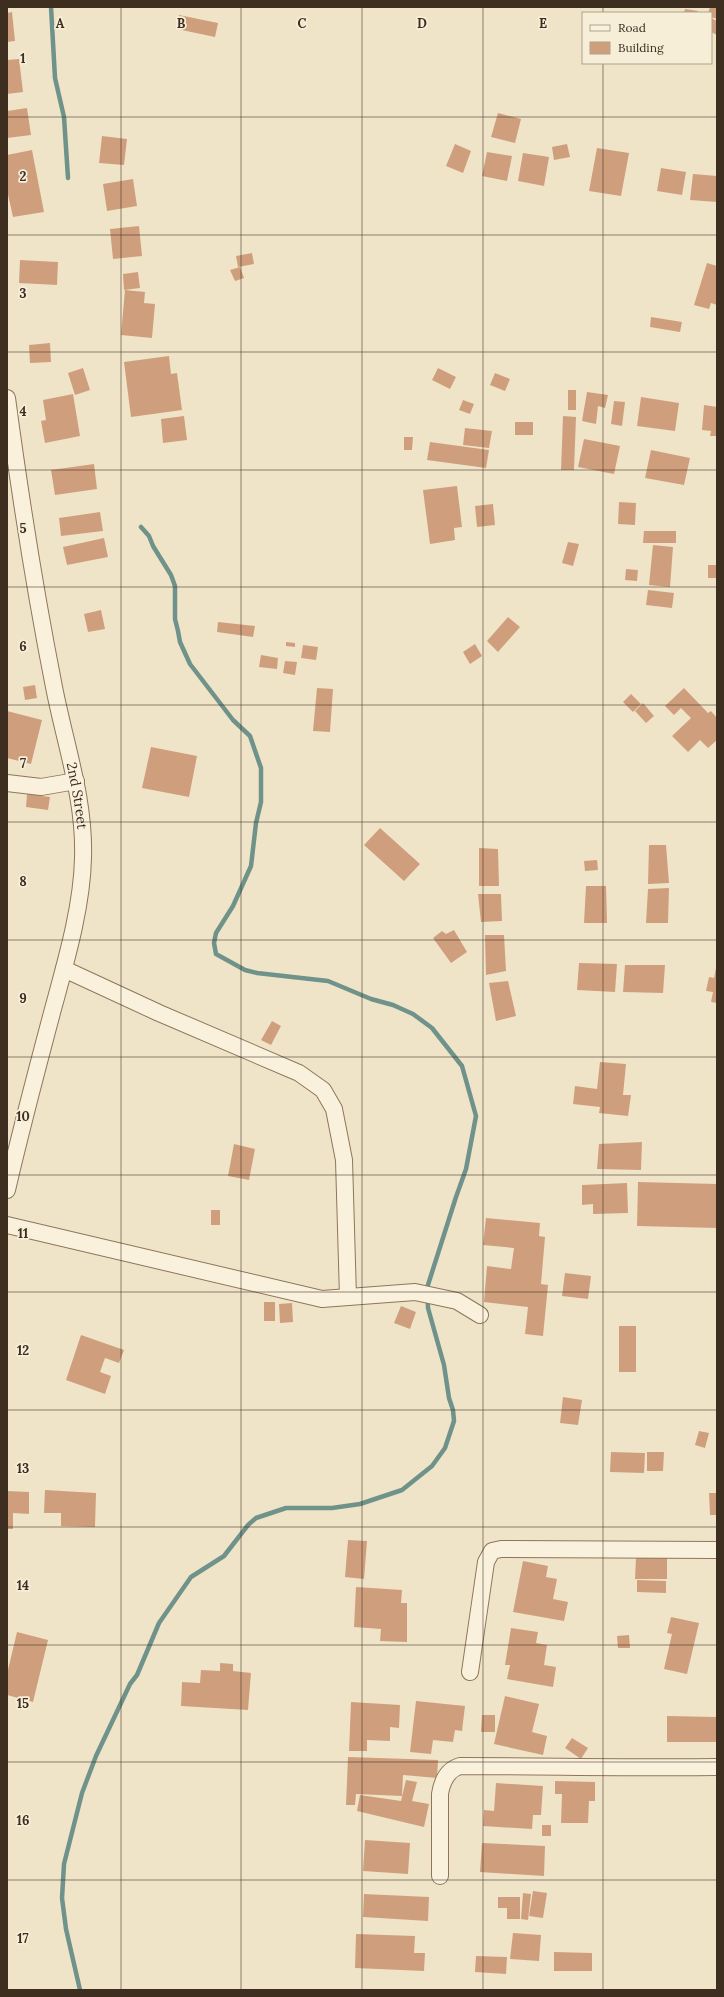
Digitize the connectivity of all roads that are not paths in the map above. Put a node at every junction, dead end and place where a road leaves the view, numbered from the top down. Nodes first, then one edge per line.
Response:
1 (7, 398) edge
2 (76, 781) junction
3 (7, 783) edge
4 (64, 969) junction
5 (7, 1190) edge
6 (7, 1225) edge
7 (348, 1297) junction
8 (480, 1316) dead end
9 (717, 1550) edge
10 (470, 1672) dead end
11 (717, 1767) edge
12 (440, 1876) dead end

1 - 2 street, 2nd Street
2 - 3 street
2 - 4 street, 2nd Street
4 - 5 street, 2nd Street
4 - 7 street
6 - 7 street
7 - 8 street
9 - 10 street
11 - 12 street

